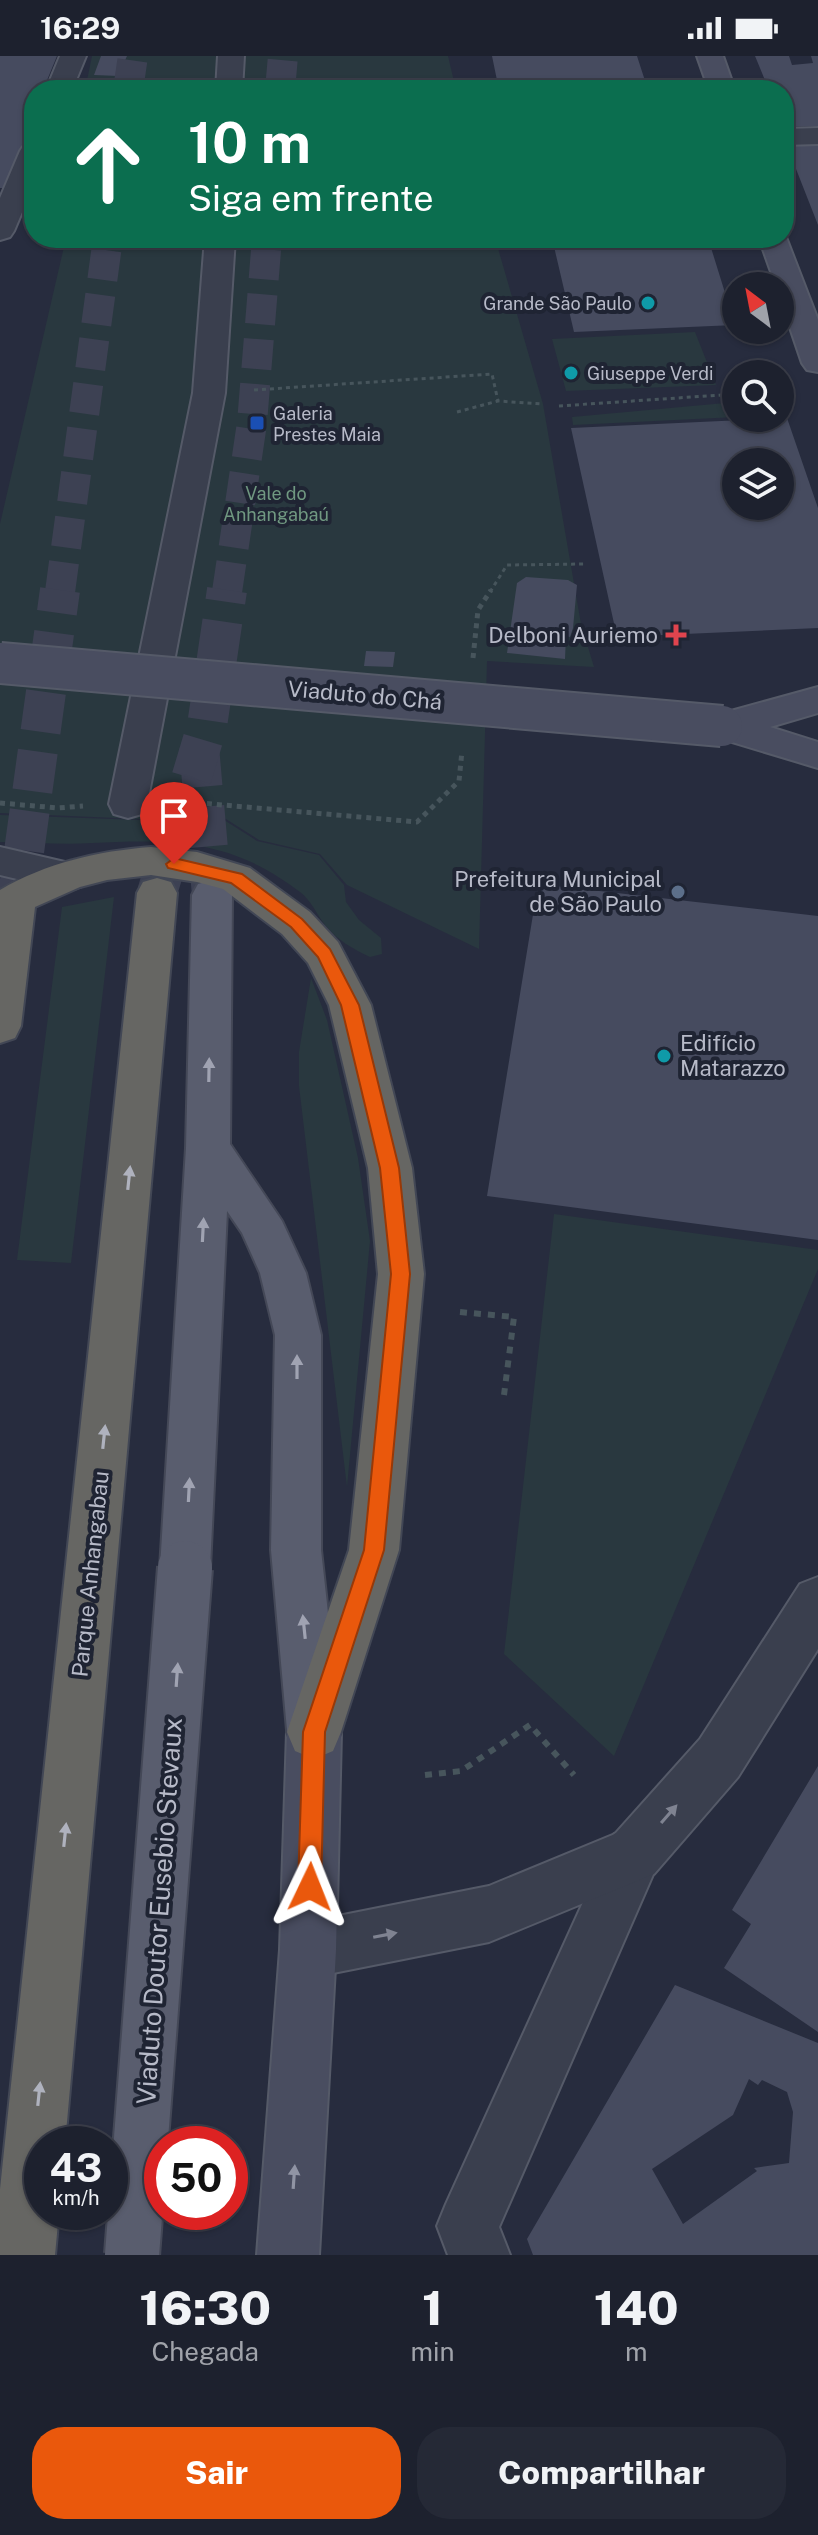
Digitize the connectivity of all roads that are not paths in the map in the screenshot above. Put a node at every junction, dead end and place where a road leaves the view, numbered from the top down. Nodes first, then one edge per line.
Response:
1 (73, 56) edge
2 (231, 56) edge
3 (710, 56) edge
4 (63, 80) edge
5 (230, 80) edge
6 (718, 80) edge
7 (818, 136) edge
8 (794, 137) edge
9 (24, 177) edge
10 (10, 214) edge
11 (219, 248) edge
12 (778, 248) edge
13 (818, 363) edge
14 (0, 663) edge
15 (818, 700) edge
16 (726, 726) junction
17 (818, 755) edge
18 (128, 804) road end
19 (0, 861) edge
20 (68, 876) junction
21 (157, 893) tunnel mouth
22 (212, 895) tunnel mouth
23 (8, 910) edge
24 (0, 1026) edge
25 (208, 1148) junction
26 (818, 1602) edge
27 (314, 1732) junction
28 (634, 1854) junction
29 (308, 1950) junction
30 (24, 2255) edge
31 (132, 2255) edge
32 (288, 2255) edge
33 (479, 2255) edge

1 - 4 street
2 - 5 street
3 - 6 main road
7 - 8 street
9 - 10 street
11 - 18 street
12 - 13 main road
14 - 16 main road, Viaduto do Chá, bridge
15 - 16 main road, Viaduto do Chá
16 - 17 main road, Viaduto do Chá
19 - 20 street
20 - 23 highway
20 - 27 highway
30 -> 21 highway, Parque Anhangabau
25 -> 22 main road
23 - 24 highway
27 -> 25 main road
31 -> 25 main road, Viaduto Doutor Eusebio Stevaux, bridge
28 -> 26 street
27 - 29 main road
29 -> 28 street
28 - 33 street
32 -> 29 main road

